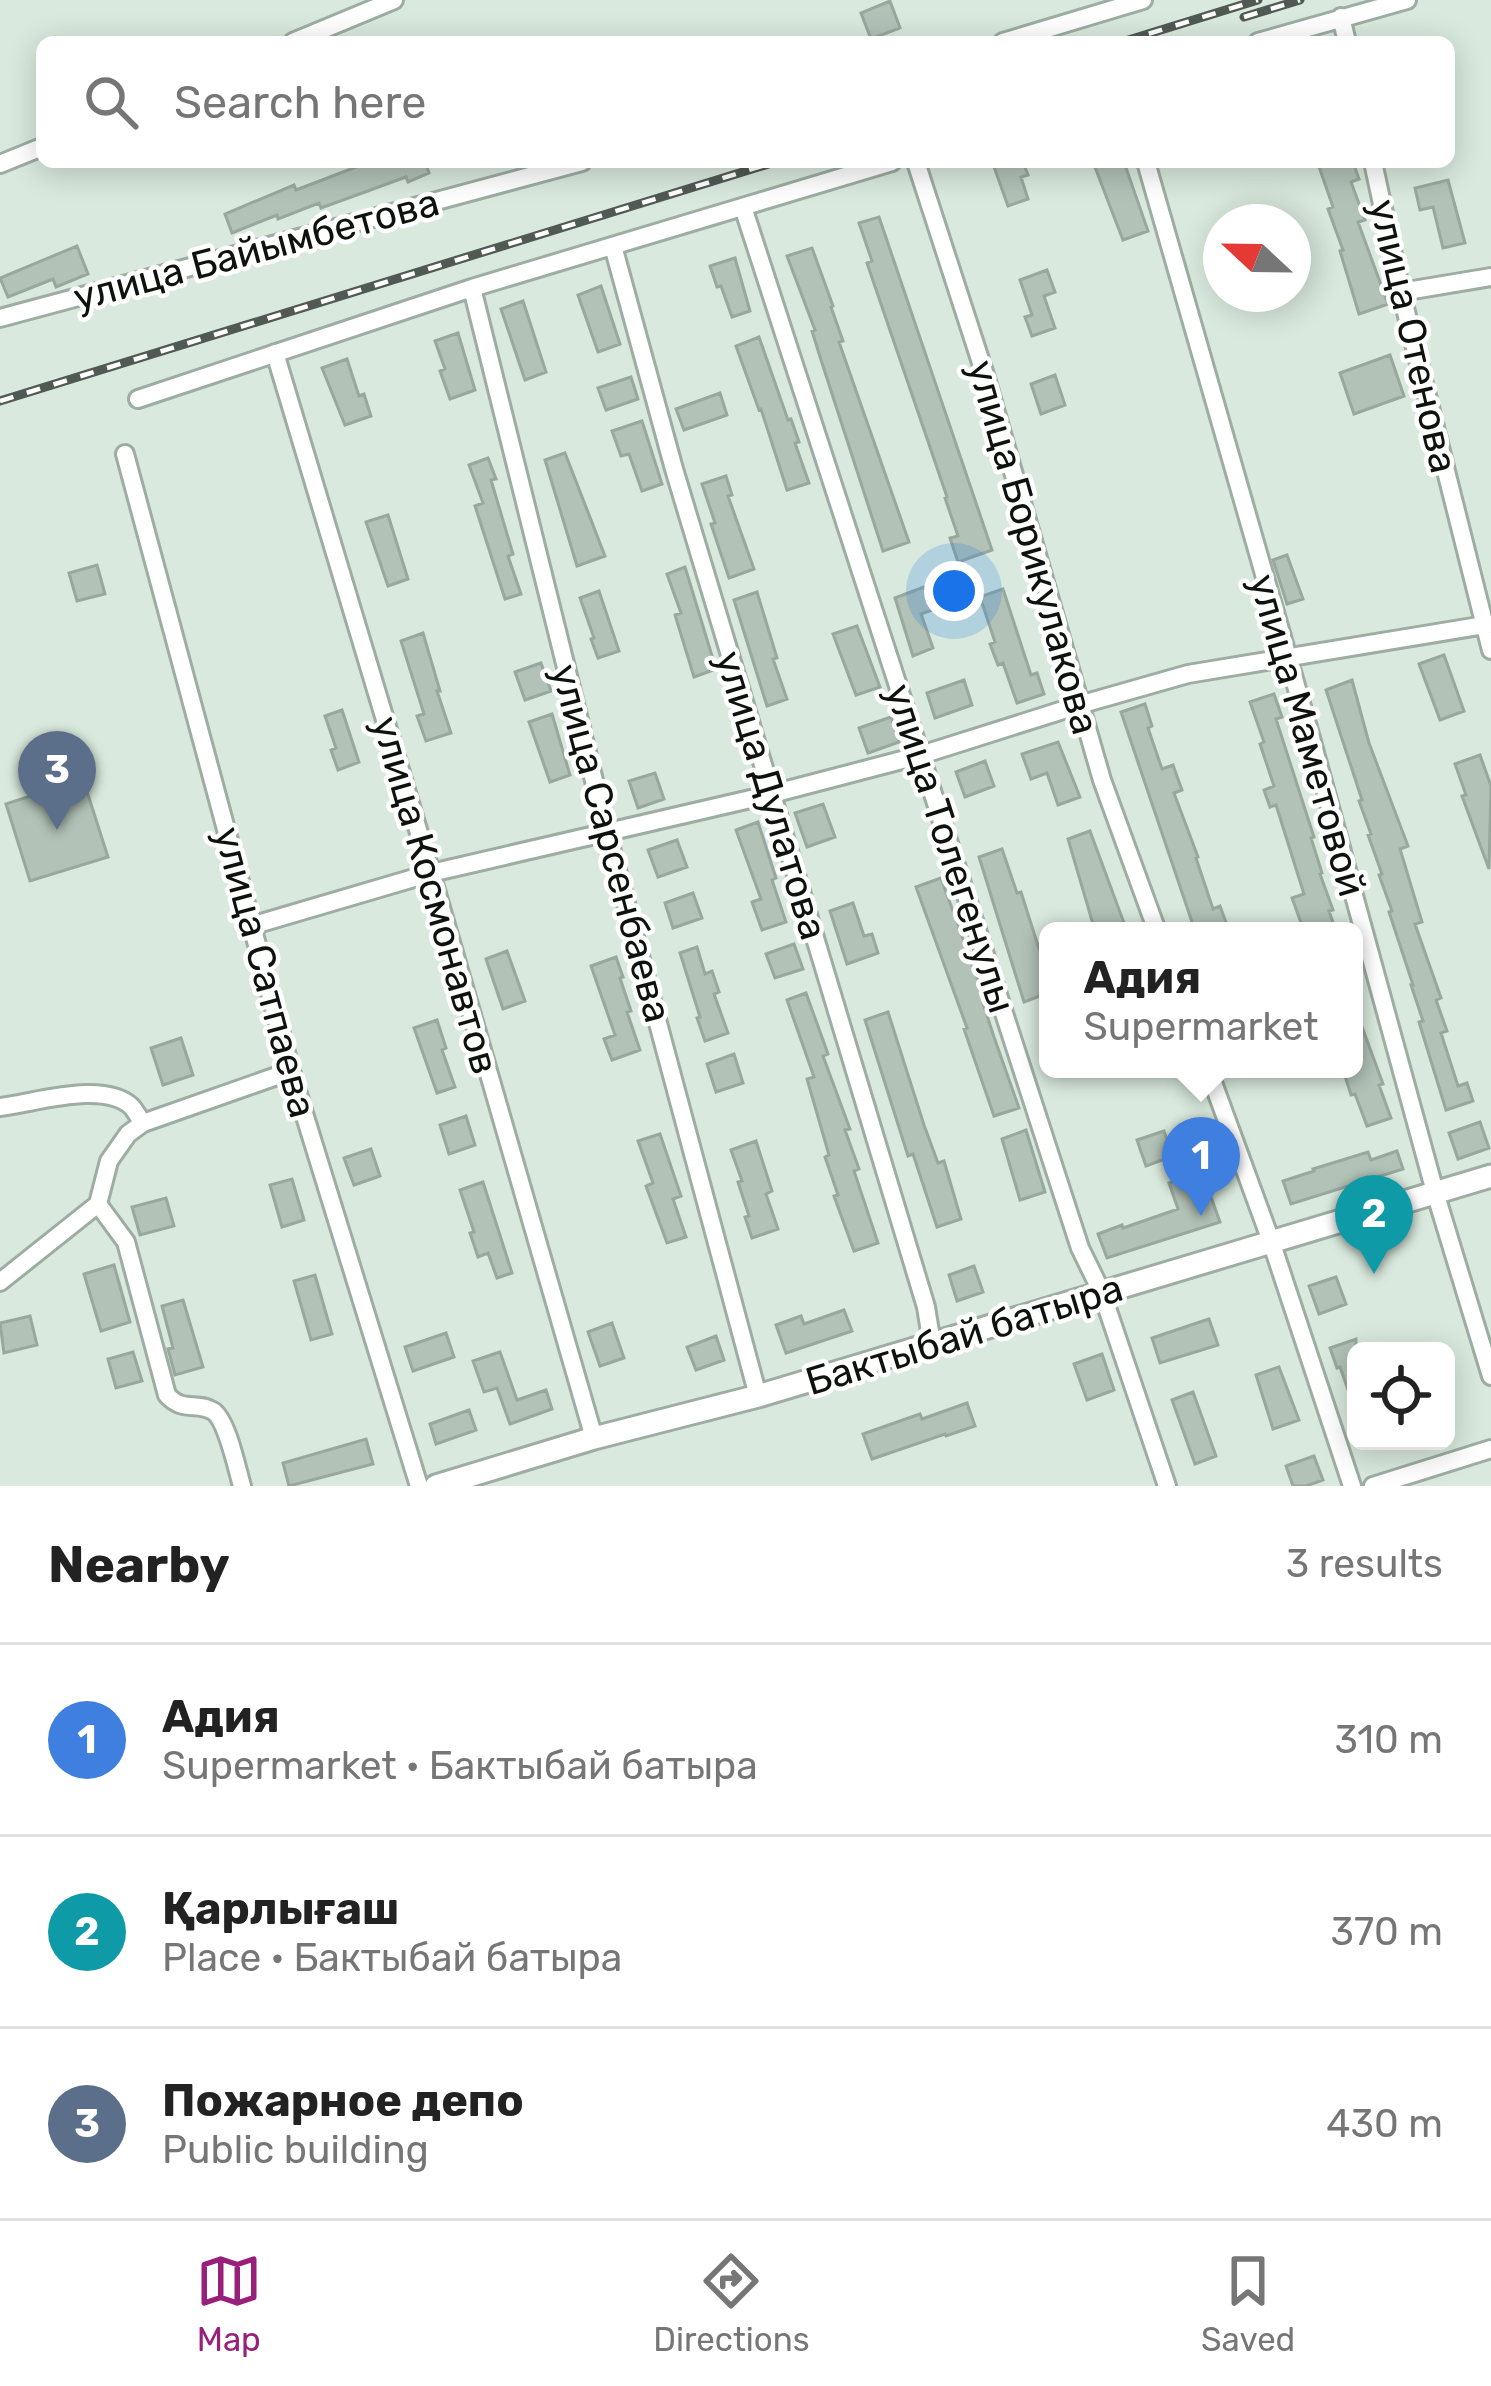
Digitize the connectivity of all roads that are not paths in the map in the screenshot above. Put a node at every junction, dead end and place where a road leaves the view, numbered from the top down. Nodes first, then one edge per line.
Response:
1 (394, 0) edge
2 (1143, 0) edge
3 (1407, 0) edge
4 (1341, 17) junction
5 (307, 36) edge
6 (1024, 36) edge
7 (1278, 36) edge
8 (1346, 36) edge
9 (36, 149) edge
10 (0, 164) edge
11 (560, 168) edge
12 (872, 168) edge
13 (918, 168) edge
14 (1148, 168) edge
15 (1374, 168) edge
16 (743, 207) junction
17 (613, 246) junction
18 (1491, 277) edge
19 (472, 288) junction
20 (1401, 292) junction
21 (0, 318) edge
22 (275, 353) junction
23 (138, 399) dead end
24 (125, 454) dead end
25 (1488, 624) edge
26 (1491, 650) edge
27 (1286, 656) junction
28 (1079, 705) junction
29 (921, 755) junction
30 (772, 794) junction
31 (607, 833) junction
32 (431, 874) junction
33 (1154, 922) edge
34 (1362, 922) edge
35 (254, 925) junction
36 (1363, 927) edge
37 (291, 1070) junction
38 (1211, 1078) edge
39 (0, 1107) edge
40 (143, 1123) junction
41 (1491, 1176) edge
42 (1436, 1192) junction
43 (98, 1204) junction
44 (1271, 1241) junction
45 (0, 1282) edge
46 (1102, 1293) junction
47 (932, 1344) junction
48 (1491, 1376) edge
49 (758, 1396) junction
50 (594, 1438) junction
51 (1491, 1449) edge
52 (242, 1486) edge
53 (419, 1486) edge
54 (436, 1486) edge
55 (1168, 1486) edge
56 (1352, 1486) edge
57 (1373, 1486) edge

1 - 5 street
2 - 6 street
3 - 4 street
4 - 7 street
4 - 8 street
9 - 10 street
11 - 21 street, улица Байымбетова
12 - 16 street
13 - 28 street, улица Борикулакова
14 - 27 street, улица Маметовой
15 - 20 street, улица Отенова
16 - 17 street
16 - 29 street, улица Толегенулы
17 - 19 street
17 - 30 street, улица Дулатова
18 - 20 street
19 - 22 street
19 - 31 street, улица Сарсенбаева
20 - 25 street, улица Отенова
22 - 23 street
22 - 32 street, улица Космонавтов
24 - 35 street, улица Сатпаева
25 - 26 street, улица Отенова
25 - 27 street
27 - 28 street
27 - 34 street, улица Маметовой
28 - 29 street
28 - 33 street, улица Борикулакова
29 - 30 street
29 - 46 street, улица Толегенулы
30 - 31 street
30 - 47 street, улица Дулатова
31 - 32 street
31 - 49 street, улица Сарсенбаева
32 - 35 street
32 - 50 street, улица Космонавтов
35 - 37 street, улица Сатпаева
36 - 42 street, улица Маметовой
37 - 40 street
37 - 53 street, улица Сатпаева
38 - 44 street
39 - 40 street
40 - 43 street
41 - 42 street, Бактыбай батыра
42 - 44 street, Бактыбай батыра
42 - 48 street, улица Маметовой
43 - 45 street
43 - 52 street
44 - 46 street, Бактыбай батыра
44 - 56 street
46 - 47 street, Бактыбай батыра
46 - 55 street, улица Толегенулы
47 - 49 street, Бактыбай батыра
49 - 50 street, Бактыбай батыра
50 - 54 street, Бактыбай батыра
51 - 57 street

